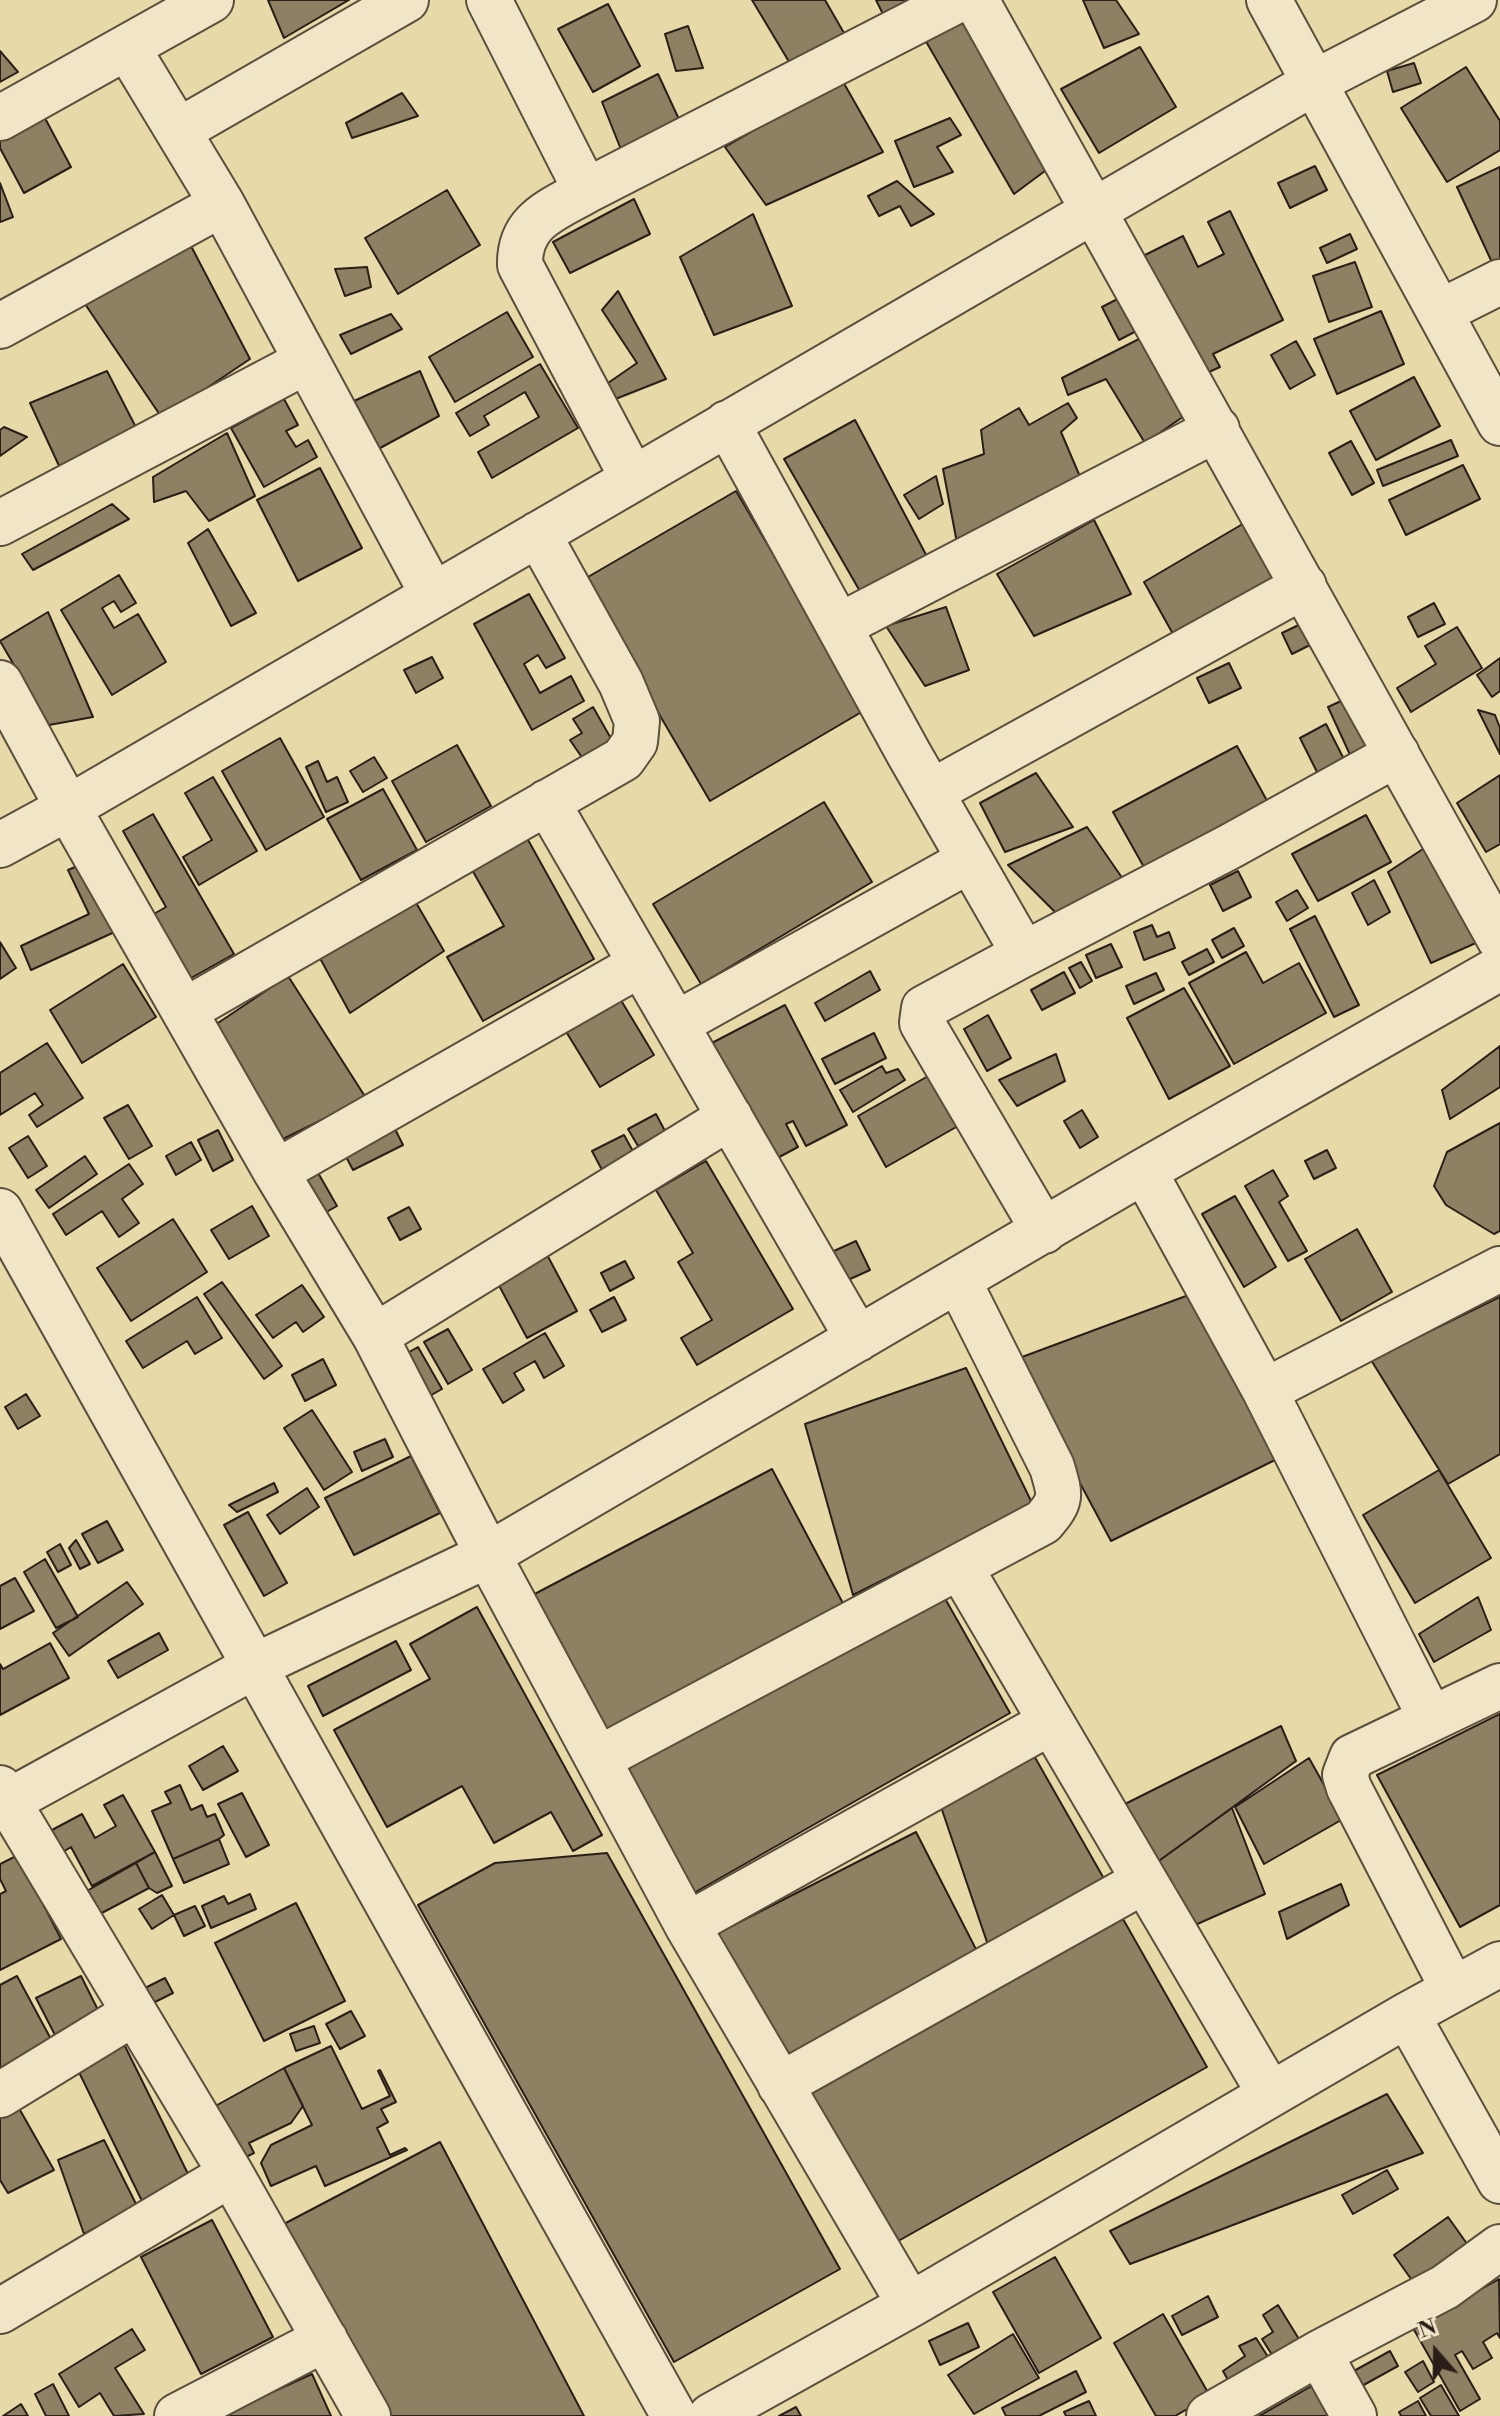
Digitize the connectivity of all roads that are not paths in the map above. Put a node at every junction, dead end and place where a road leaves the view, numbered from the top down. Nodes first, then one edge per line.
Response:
1 (211, 0) edge
2 (406, 0) edge
3 (489, 0) edge
4 (958, 0) edge
5 (976, 0) edge
6 (1269, 0) edge
7 (1474, 0) edge
8 (127, 47) junction
9 (1315, 82) junction
10 (0, 118) edge
11 (178, 131) junction
12 (586, 191) junction
13 (222, 204) junction
14 (1095, 209) junction
15 (1500, 282) edge
16 (1440, 312) junction
17 (0, 326) edge
18 (307, 361) junction
19 (727, 423) junction
20 (1500, 423) edge
21 (1217, 429) junction
22 (633, 479) junction
23 (0, 523) edge
24 (538, 534) junction
25 (1304, 586) junction
26 (433, 595) junction
27 (839, 626) junction
28 (0, 683) edge
29 (1397, 754) junction
30 (931, 792) junction
31 (547, 802) junction
32 (68, 808) junction
33 (0, 845) edge
34 (970, 860) junction
35 (1500, 940) edge
36 (1024, 954) junction
37 (641, 964) junction
38 (1500, 968) edge
39 (184, 1011) junction
40 (676, 1024) junction
41 (730, 1117) junction
42 (1144, 1171) junction
43 (276, 1172) junction
44 (0, 1211) edge
45 (1044, 1231) junction
46 (1500, 1269) edge
47 (958, 1280) junction
48 (375, 1336) junction
49 (858, 1339) junction
50 (1265, 1391) junction
51 (488, 1555) junction
52 (960, 1567) junction
53 (255, 1666) junction
54 (1500, 1686) edge
55 (1431, 1719) junction
56 (1051, 1722) junction
57 (598, 1759) junction
58 (2, 1799) edge
59 (1144, 1881) junction
60 (687, 1925) junction
61 (1500, 1964) edge
62 (1453, 1989) junction
63 (134, 2013) junction
64 (1407, 2015) junction
65 (780, 2085) junction
66 (1270, 2094) junction
67 (0, 2095) edge
68 (231, 2174) junction
69 (1500, 2181) edge
70 (1500, 2247) edge
71 (910, 2305) junction
72 (0, 2311) edge
73 (325, 2339) junction
74 (1319, 2353) junction
75 (1211, 2415) edge
76 (177, 2416) edge
77 (368, 2416) edge
78 (674, 2416) edge
79 (711, 2416) edge
80 (1354, 2416) edge

1 - 8 street
2 - 11 street
3 - 12 street
4 - 12 street
5 - 14 street
6 - 9 street
7 - 9 street
8 - 10 street
8 - 11 street
9 - 14 street
9 - 16 street
11 - 13 street
12 - 22 street
13 - 17 street
13 - 18 street
14 - 19 street
14 - 21 street
15 - 16 street
16 - 20 street
18 - 23 street
18 - 26 street
19 - 22 street
19 - 27 street
21 - 25 street
21 - 27 street
22 - 24 street
24 - 26 street
24 - 31 street
25 - 29 street
25 - 30 street
26 - 32 street
27 - 30 street
28 - 32 street
29 - 35 street
29 - 36 street
30 - 34 street
31 - 37 street
31 - 39 street
32 - 33 street
32 - 39 street
34 - 36 street
34 - 40 street
36 - 45 street
37 - 40 street
37 - 43 street
38 - 42 street
39 - 43 street
40 - 41 street
41 - 48 street
41 - 49 street
42 - 45 street
42 - 50 street
43 - 48 street
44 - 53 street
45 - 47 street
46 - 50 street
47 - 49 street
47 - 52 street
48 - 51 street
49 - 51 street
50 - 55 street
51 - 53 street
51 - 57 street
52 - 56 street
52 - 57 street
53 - 58 street
53 - 78 street
54 - 55 street
55 - 62 street
56 - 59 street
56 - 60 street
57 - 60 street
58 - 63 street
59 - 65 street
59 - 66 street
60 - 65 street
61 - 62 street
62 - 64 street
63 - 67 street
63 - 68 street
64 - 66 street
64 - 69 street
65 - 71 street
66 - 71 street
68 - 72 street
68 - 73 street
70 - 74 street
71 - 79 street
73 - 76 street
73 - 77 street
74 - 75 street
74 - 80 street

